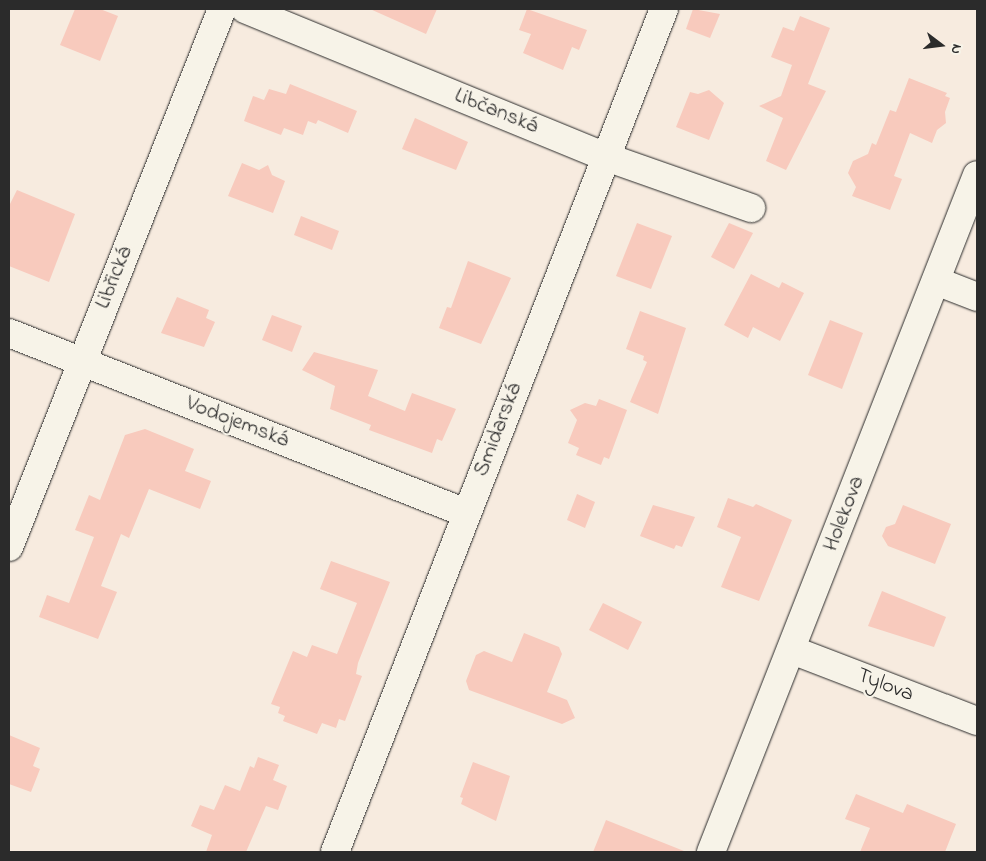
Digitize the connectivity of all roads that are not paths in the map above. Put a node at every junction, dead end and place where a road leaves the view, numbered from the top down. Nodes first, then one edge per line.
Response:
1 (222, 9) edge
2 (245, 9) edge
3 (664, 9) edge
4 (606, 158) junction
5 (977, 175) edge
6 (751, 208) dead end
7 (936, 281) junction
8 (977, 297) edge
9 (9, 333) edge
10 (81, 362) junction
11 (466, 513) junction
12 (9, 548) edge
13 (792, 650) junction
14 (977, 721) edge
15 (335, 852) edge
16 (710, 852) edge

1 - 10 street, Libřická
2 - 4 street, Libčanská
3 - 4 street, Smidarská
4 - 6 street, Libčanská
4 - 11 street, Smidarská
5 - 7 street, Holekova
7 - 8 street
7 - 13 street, Holekova
9 - 10 street, Vodojemská
10 - 11 street, Vodojemská
10 - 12 street, Libřická
11 - 15 street, Smidarská
13 - 14 street, Tylova
13 - 16 street, Holekova

